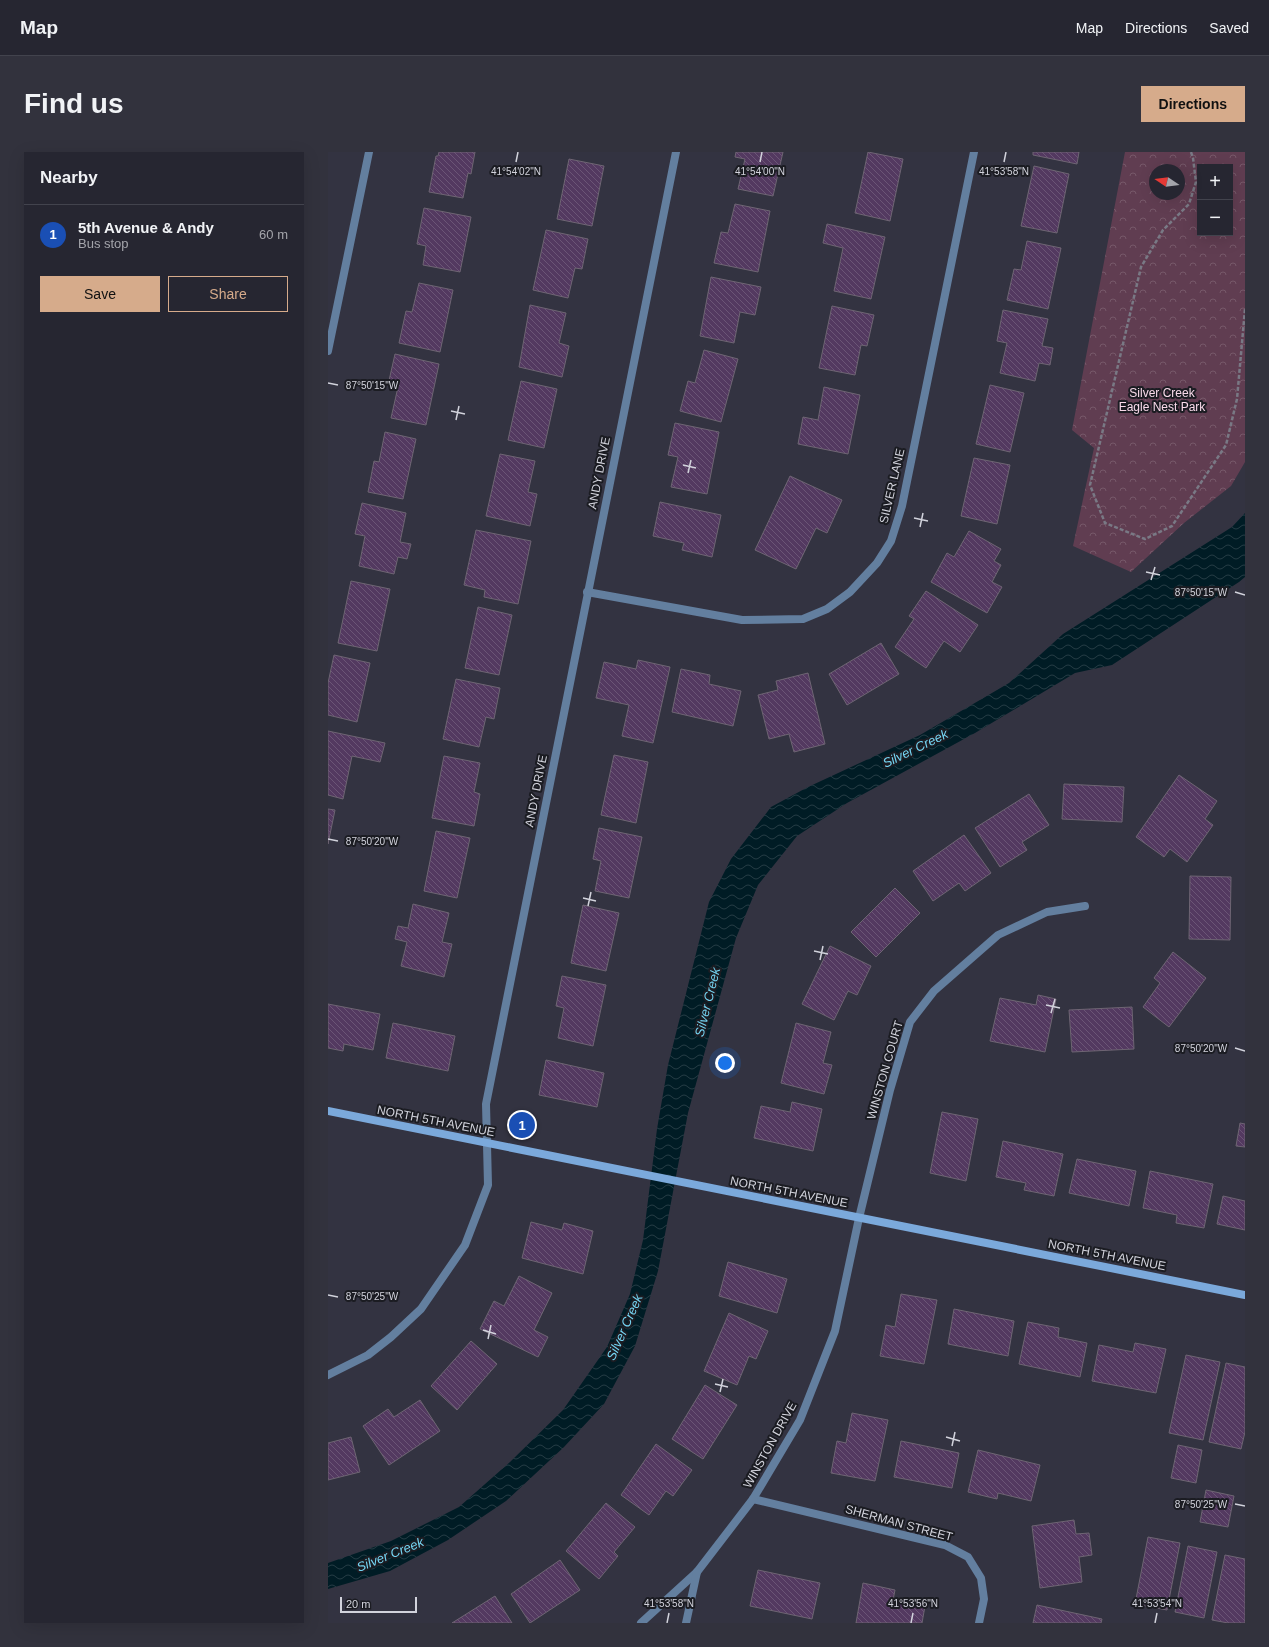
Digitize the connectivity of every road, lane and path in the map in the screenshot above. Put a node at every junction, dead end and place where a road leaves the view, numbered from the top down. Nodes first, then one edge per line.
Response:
1 (369, 152) edge
2 (676, 152) edge
3 (974, 152) edge
4 (1191, 152) edge
5 (1245, 309) edge
6 (328, 351) edge
7 (587, 592) junction
8 (1085, 906) dead end
9 (328, 1112) edge
10 (487, 1143) junction
11 (859, 1218) junction
12 (1245, 1295) edge
13 (328, 1375) edge
14 (753, 1499) junction
15 (697, 1572) junction
16 (641, 1623) edge
17 (686, 1623) edge
18 (979, 1623) edge

1 - 6 street
2 - 7 street, ANDY DRIVE
3 - 7 street, SILVER LANE
4 - 5 path
7 - 10 street, ANDY DRIVE
8 - 11 street, WINSTON COURT
9 - 10 street, NORTH 5TH AVENUE
10 - 11 street, NORTH 5TH AVENUE
10 - 13 street, ANDY DRIVE
11 - 12 street, NORTH 5TH AVENUE
11 - 14 street, WINSTON DRIVE
14 - 15 street, WINSTON DRIVE
14 - 18 street, SHERMAN STREET
15 - 16 street, WINSTON DRIVE
15 - 17 street

